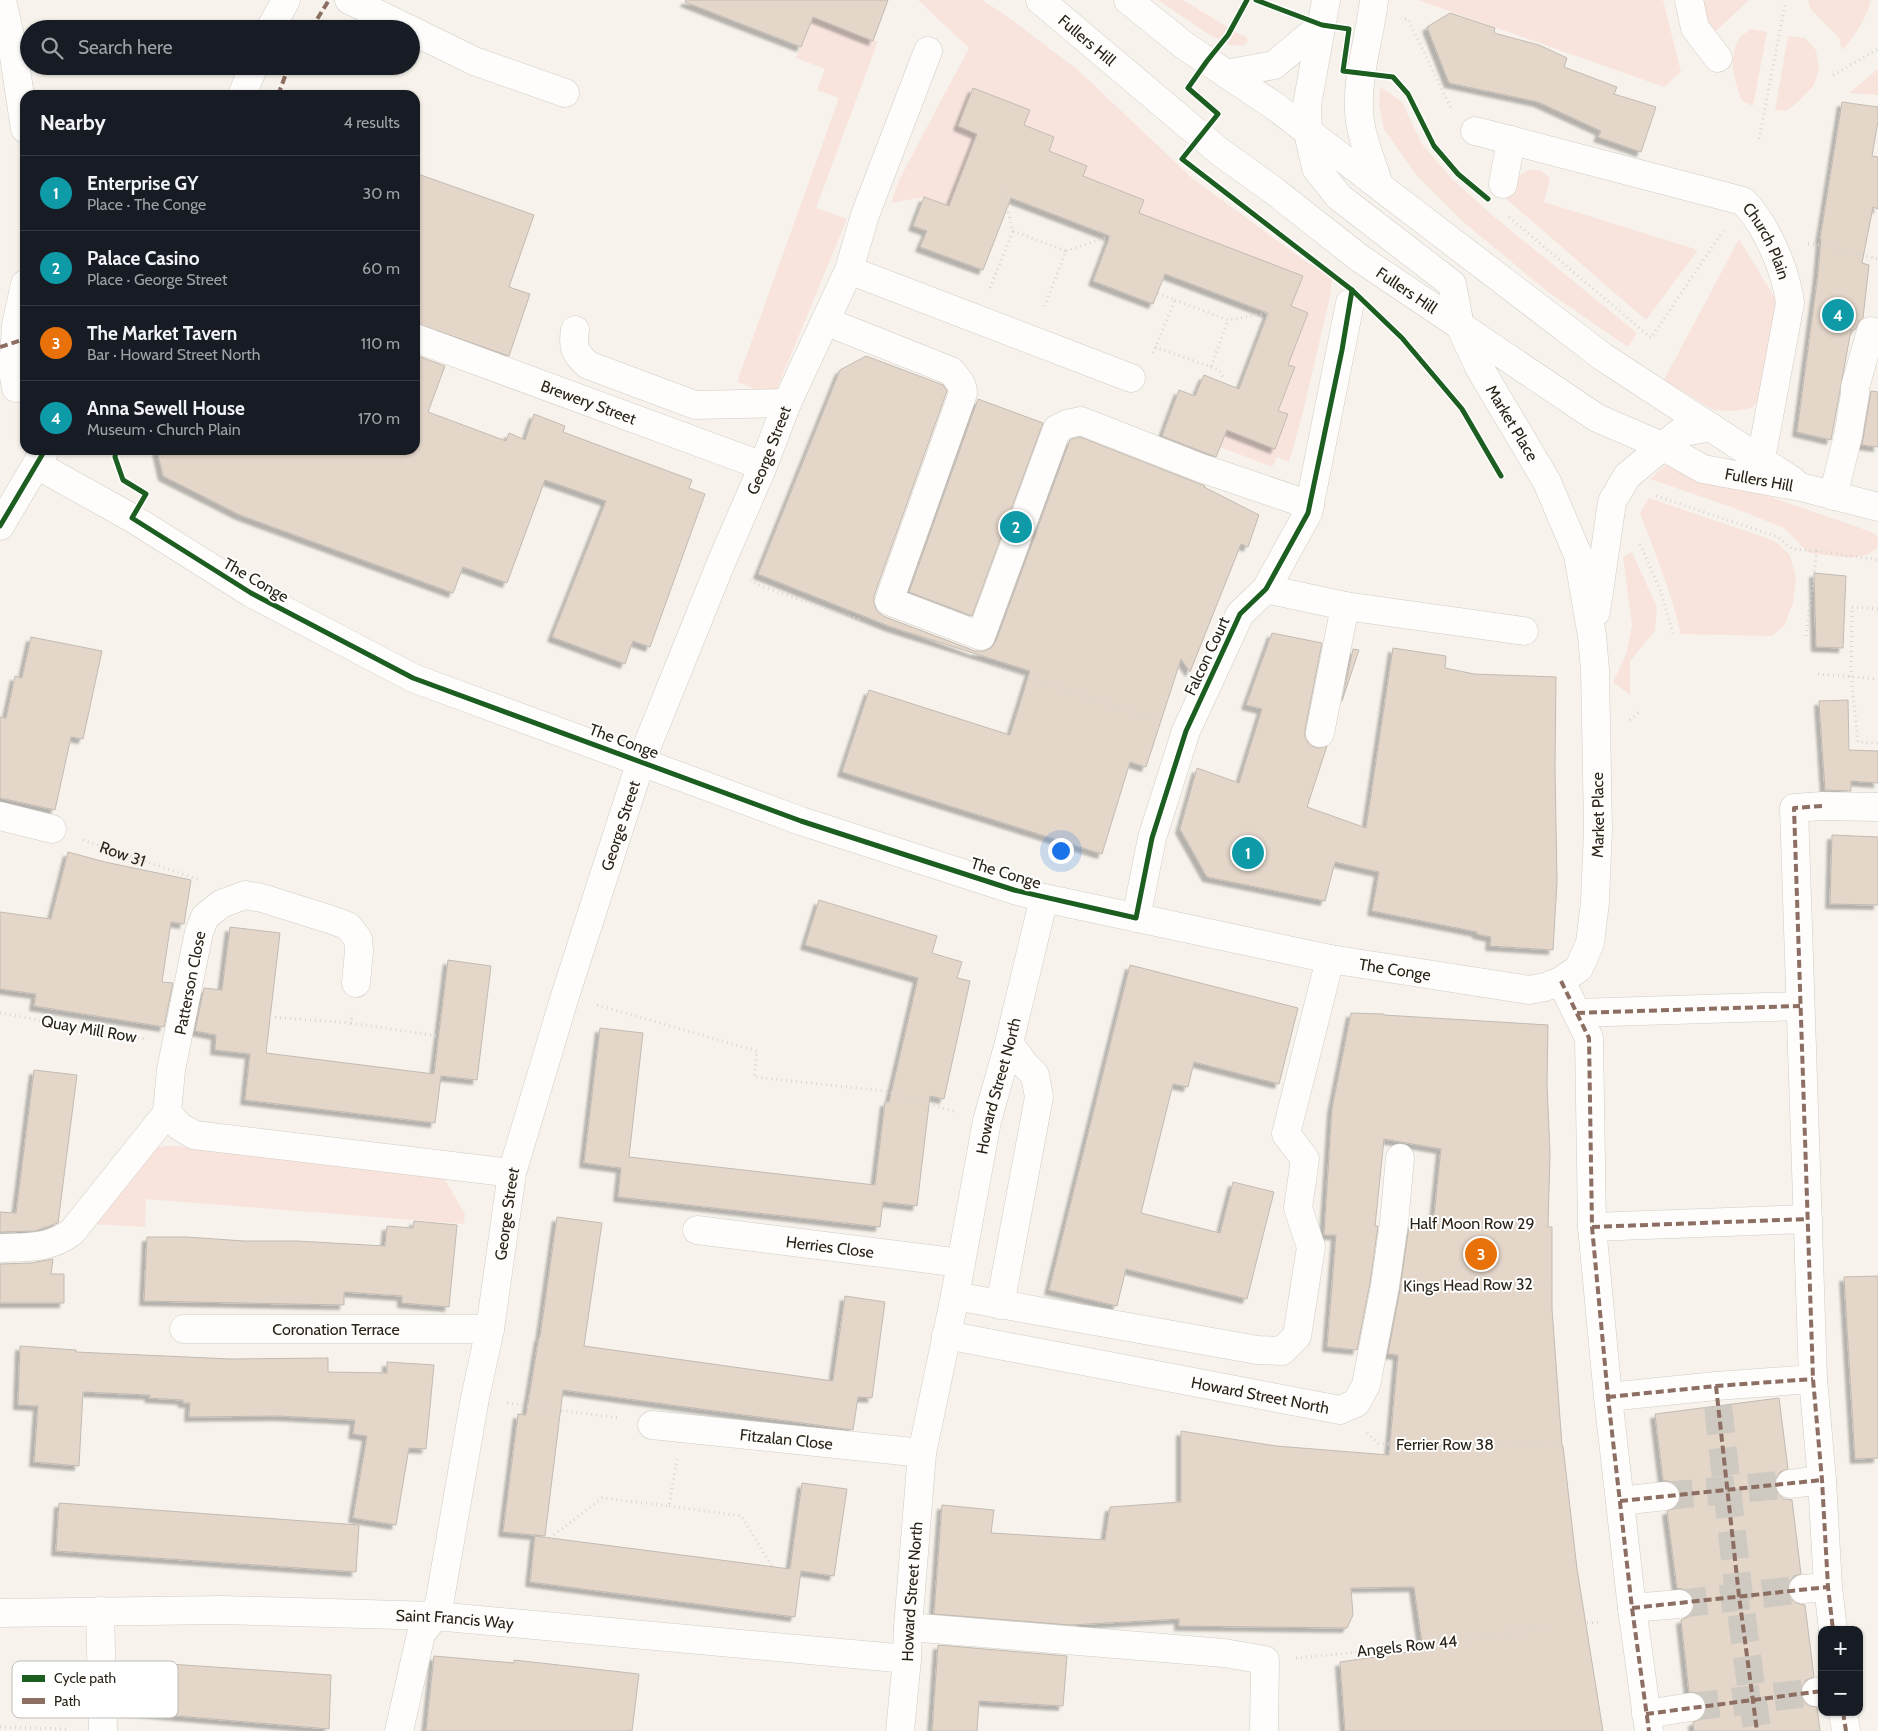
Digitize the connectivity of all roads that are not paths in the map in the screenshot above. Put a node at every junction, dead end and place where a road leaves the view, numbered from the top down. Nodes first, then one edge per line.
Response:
1 (2, 0) edge
2 (286, 0) edge
3 (349, 0) edge
4 (1040, 0) edge
5 (1128, 0) edge
6 (1689, 0) edge
7 (1373, 8) edge
8 (1324, 12) edge
9 (275, 20) edge
10 (391, 20) edge
11 (420, 34) edge
12 (928, 51) dead end
13 (1718, 58) dead end
14 (1226, 74) junction
15 (250, 75) edge
16 (244, 90) edge
17 (20, 93) edge
18 (565, 93) dead end
19 (1465, 125) road end
20 (1308, 133) junction
21 (1511, 140) junction
22 (1502, 184) dead end
23 (1379, 185) junction
24 (848, 270) junction
25 (1350, 303) dead end
26 (20, 307) edge
27 (825, 321) junction
28 (1460, 326) junction
29 (575, 330) dead end
30 (1871, 331) dead end
31 (420, 340) edge
32 (1132, 378) road end
33 (14, 387) edge
34 (787, 403) junction
35 (1711, 427) junction
36 (1662, 446) junction
37 (41, 458) edge
38 (1760, 459) junction
39 (763, 466) junction
40 (1801, 487) junction
41 (1833, 496) junction
42 (1310, 505) junction
43 (1878, 507) edge
44 (0, 526) edge
45 (1266, 588) junction
46 (1345, 606) junction
47 (1524, 631) dead end
48 (1592, 636) junction
49 (1320, 733) dead end
50 (641, 761) junction
51 (1878, 808) edge
52 (0, 816) edge
53 (52, 829) road end
54 (1044, 898) junction
55 (1136, 918) junction
56 (1330, 959) junction
57 (1561, 981) junction
58 (356, 983) road end
59 (1800, 1006) junction
60 (1577, 1013) junction
61 (1009, 1043) junction
62 (167, 1113) junction
63 (1400, 1158) dead end
64 (512, 1173) junction
65 (1808, 1219) junction
66 (1592, 1227) junction
67 (697, 1230) dead end
68 (0, 1248) edge
69 (961, 1263) junction
70 (955, 1296) junction
71 (1000, 1305) junction
72 (184, 1329) dead end
73 (490, 1329) junction
74 (946, 1335) junction
75 (1813, 1379) junction
76 (1608, 1397) junction
77 (652, 1425) road end
78 (922, 1453) junction
79 (1822, 1480) junction
80 (1790, 1484) tunnel mouth
81 (1665, 1496) tunnel mouth
82 (1620, 1501) junction
83 (1679, 1604) tunnel mouth
84 (1632, 1608) junction
85 (100, 1611) junction
86 (0, 1612) edge
87 (435, 1616) junction
88 (1831, 1626) edge
89 (908, 1627) junction
90 (907, 1659) junction
91 (101, 1661) edge
92 (1691, 1708) tunnel mouth
93 (1844, 1716) edge
94 (1648, 1722) edge
95 (399, 1731) edge
96 (900, 1731) edge
97 (1264, 1731) edge
98 (1846, 1731) edge

1 - 17 street
2 - 9 street
3 - 10 street
4 - 28 street, Fullers Hill
5 - 14 street, Fullers Hill
6 - 13 street
7 - 23 street
8 - 14 street
8 - 20 street, Market Place
11 - 18 street
12 - 24 street, George Street
14 - 20 street, Fullers Hill
15 - 16 street
19 - 21 street, Church Plain
20 - 23 street, Fullers Hill
20 - 28 street, Market Place
21 - 22 street
21 - 38 street, Church Plain
23 - 35 street, Fullers Hill
24 - 27 street, George Street
24 - 32 street
25 - 42 street, Falcon Court
26 - 33 street
27 - 34 street, George Street
27 - 42 street
28 - 36 street, Fullers Hill
28 - 48 street, Market Place
29 - 34 street
30 - 41 street
31 - 39 street, Brewery Street
34 - 39 street, George Street
35 - 36 street, Market Place
35 - 38 street, Fullers Hill
36 - 40 street, Fullers Hill
36 - 48 street, Market Place
37 - 44 street
37 - 50 street, The Conge
38 - 40 street, Fullers Hill
39 - 50 street, George Street
40 - 41 street
41 - 43 street
42 - 45 street, Falcon Court
45 - 46 street
45 - 55 street, Falcon Court
46 - 47 street
46 - 49 street
48 - 57 street, Market Place
50 - 54 street, The Conge
50 - 64 street, George Street
51 - 59 street
52 - 53 street
54 - 55 street, The Conge
54 - 61 street, Howard Street North
55 - 56 street, The Conge
56 - 57 street, The Conge
56 - 71 street
57 - 60 street
58 - 62 street, Patterson Close
59 - 60 street
59 - 65 street
60 - 66 street
61 - 69 street, Howard Street North
61 - 71 street
62 - 64 street
62 - 68 street
63 - 74 street, Howard Street North
64 - 73 street, George Street
65 - 66 street
65 - 75 street
66 - 76 street
67 - 69 street, Herries Close
69 - 70 street, Howard Street North
70 - 71 street
70 - 74 street, Howard Street North
72 - 73 street, Coronation Terrace
73 - 87 street, George Street
74 - 78 street, Howard Street North
75 - 76 street
75 - 79 street
76 - 82 street
77 - 78 street, Fitzalan Close
78 - 89 street, Howard Street North
79 - 80 street
79 - 88 street
81 - 82 street
82 - 84 street
83 - 84 street
84 - 94 street
85 - 86 street, Saint Francis Way
85 - 87 street, Saint Francis Way
85 - 91 street
87 - 90 street, Saint Francis Way
87 - 95 street
89 - 90 street, Howard Street North
89 - 97 street
90 - 96 street, Howard Street North
92 - 94 street
93 - 98 street

